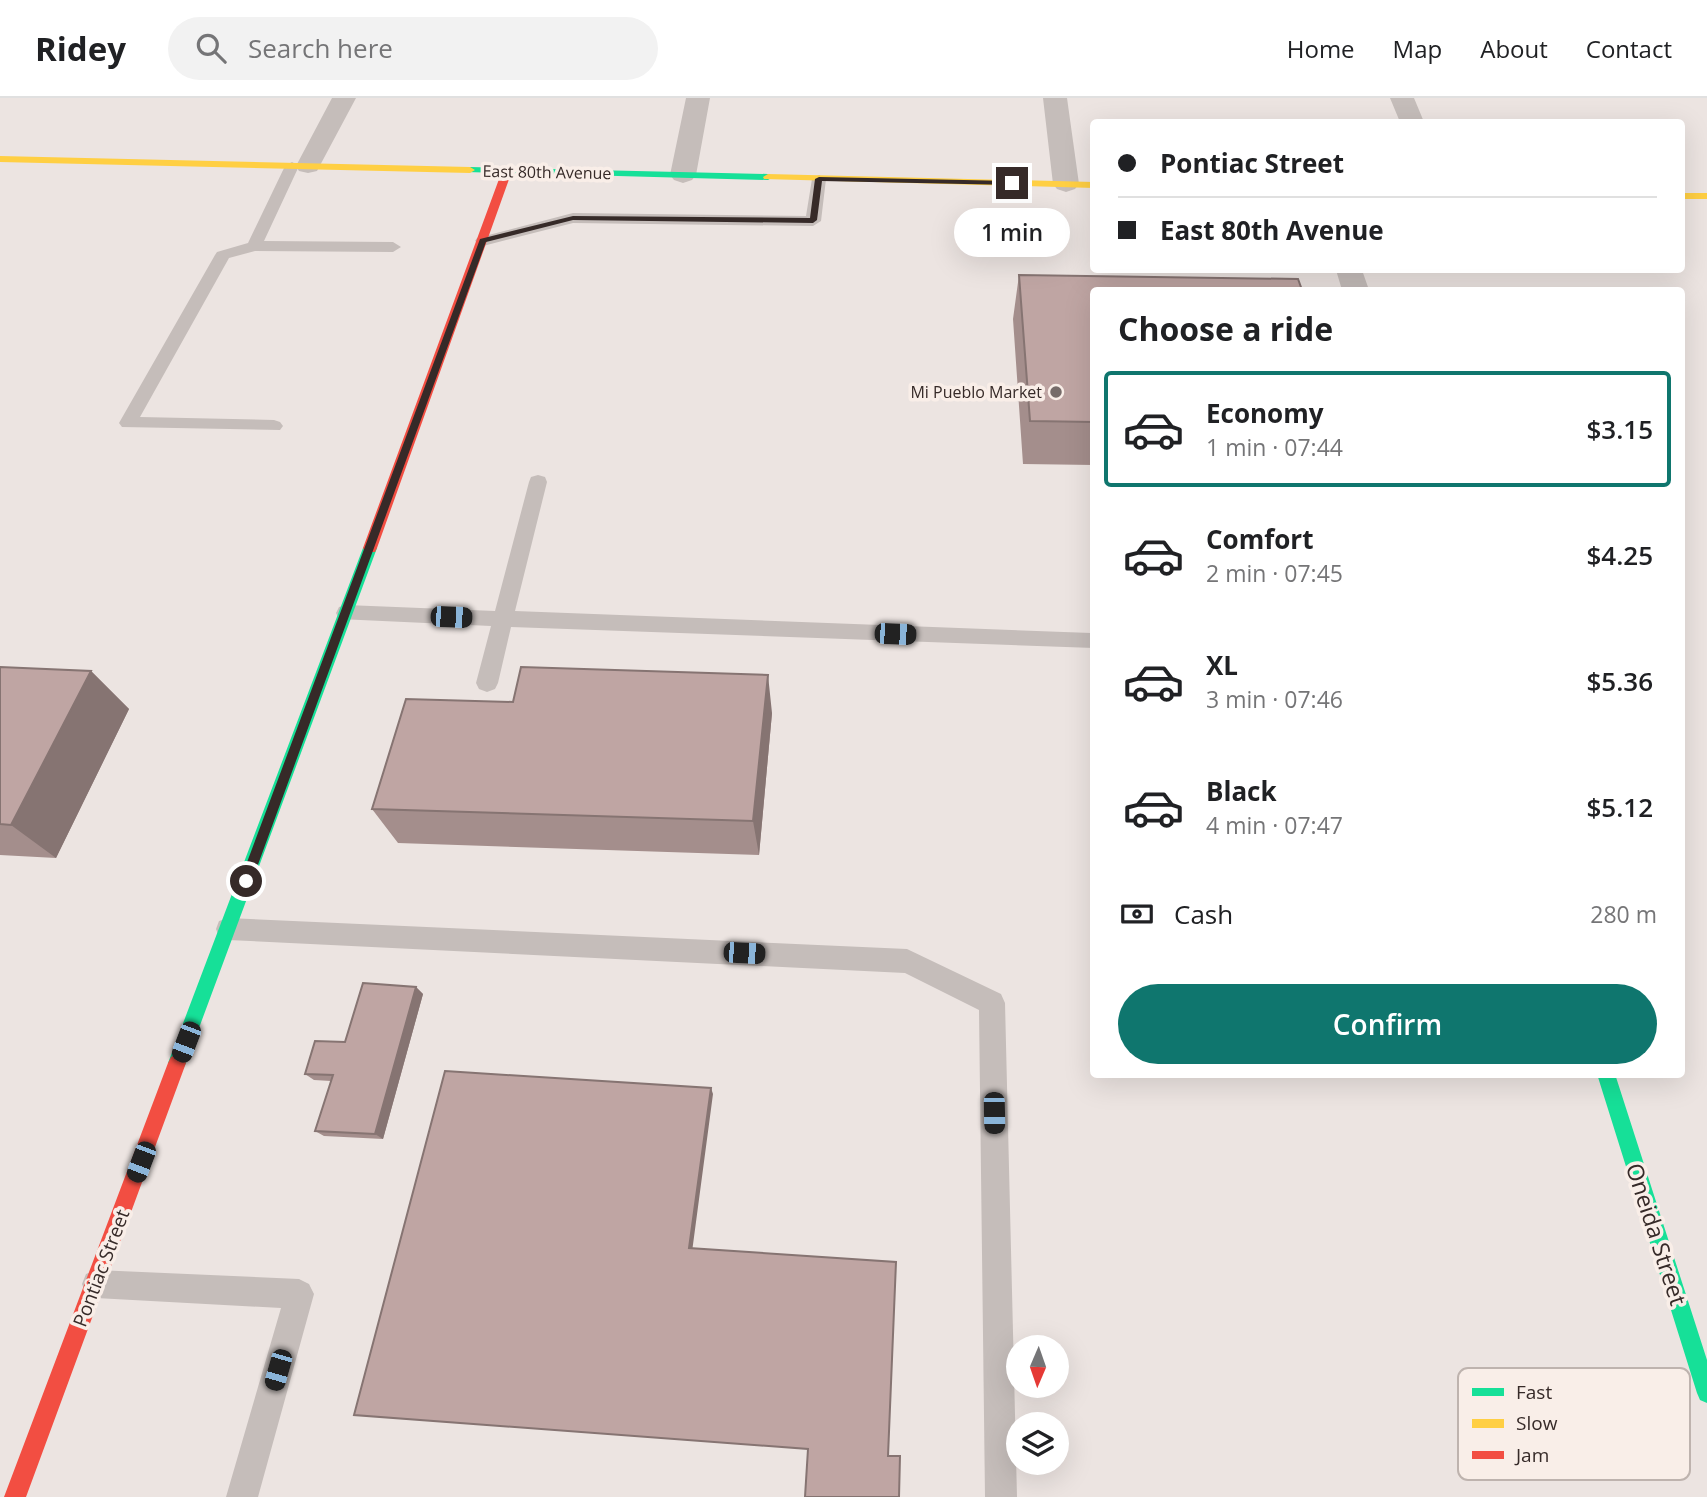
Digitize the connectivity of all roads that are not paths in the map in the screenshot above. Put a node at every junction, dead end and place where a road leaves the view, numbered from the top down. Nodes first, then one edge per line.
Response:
1 (344, 98) edge
2 (698, 98) edge
3 (1055, 98) edge
4 (1402, 98) edge
5 (1411, 119) edge
6 (0, 159) edge
7 (300, 166) junction
8 (507, 172) junction
9 (683, 175) junction
10 (819, 179) junction
11 (1066, 184) junction
12 (1090, 185) edge
13 (1685, 196) edge
14 (1707, 196) edge
15 (482, 240) junction
16 (254, 246) junction
17 (393, 247) dead end
18 (274, 426) dead end
19 (538, 482) dead end
20 (346, 613) junction
21 (504, 619) junction
22 (1090, 641) edge
23 (487, 683) dead end
24 (228, 929) junction
25 (1607, 1078) edge
26 (96, 1284) junction
27 (1705, 1382) edge
28 (15, 1497) edge
29 (242, 1497) edge
30 (1001, 1497) edge

1 - 7 street
2 - 9 street
3 - 11 street
4 - 5 street
6 - 7 street, East 80th Avenue
7 - 8 street, East 80th Avenue
7 - 16 lane
8 - 9 street, East 80th Avenue
8 - 15 street, Pontiac Street
9 - 10 street, East 80th Avenue
10 - 11 street, East 80th Avenue
10 - 15 lane
11 - 12 street, East 80th Avenue
13 - 14 street
15 - 20 street, Pontiac Street
16 - 17 lane
16 - 18 lane
19 - 21 lane
20 - 21 lane
20 - 24 street, Pontiac Street
21 - 22 lane
21 - 23 lane
24 - 26 street, Pontiac Street
24 - 30 lane
25 - 27 street, Oneida Street
26 - 28 street, Pontiac Street
26 - 29 lane

